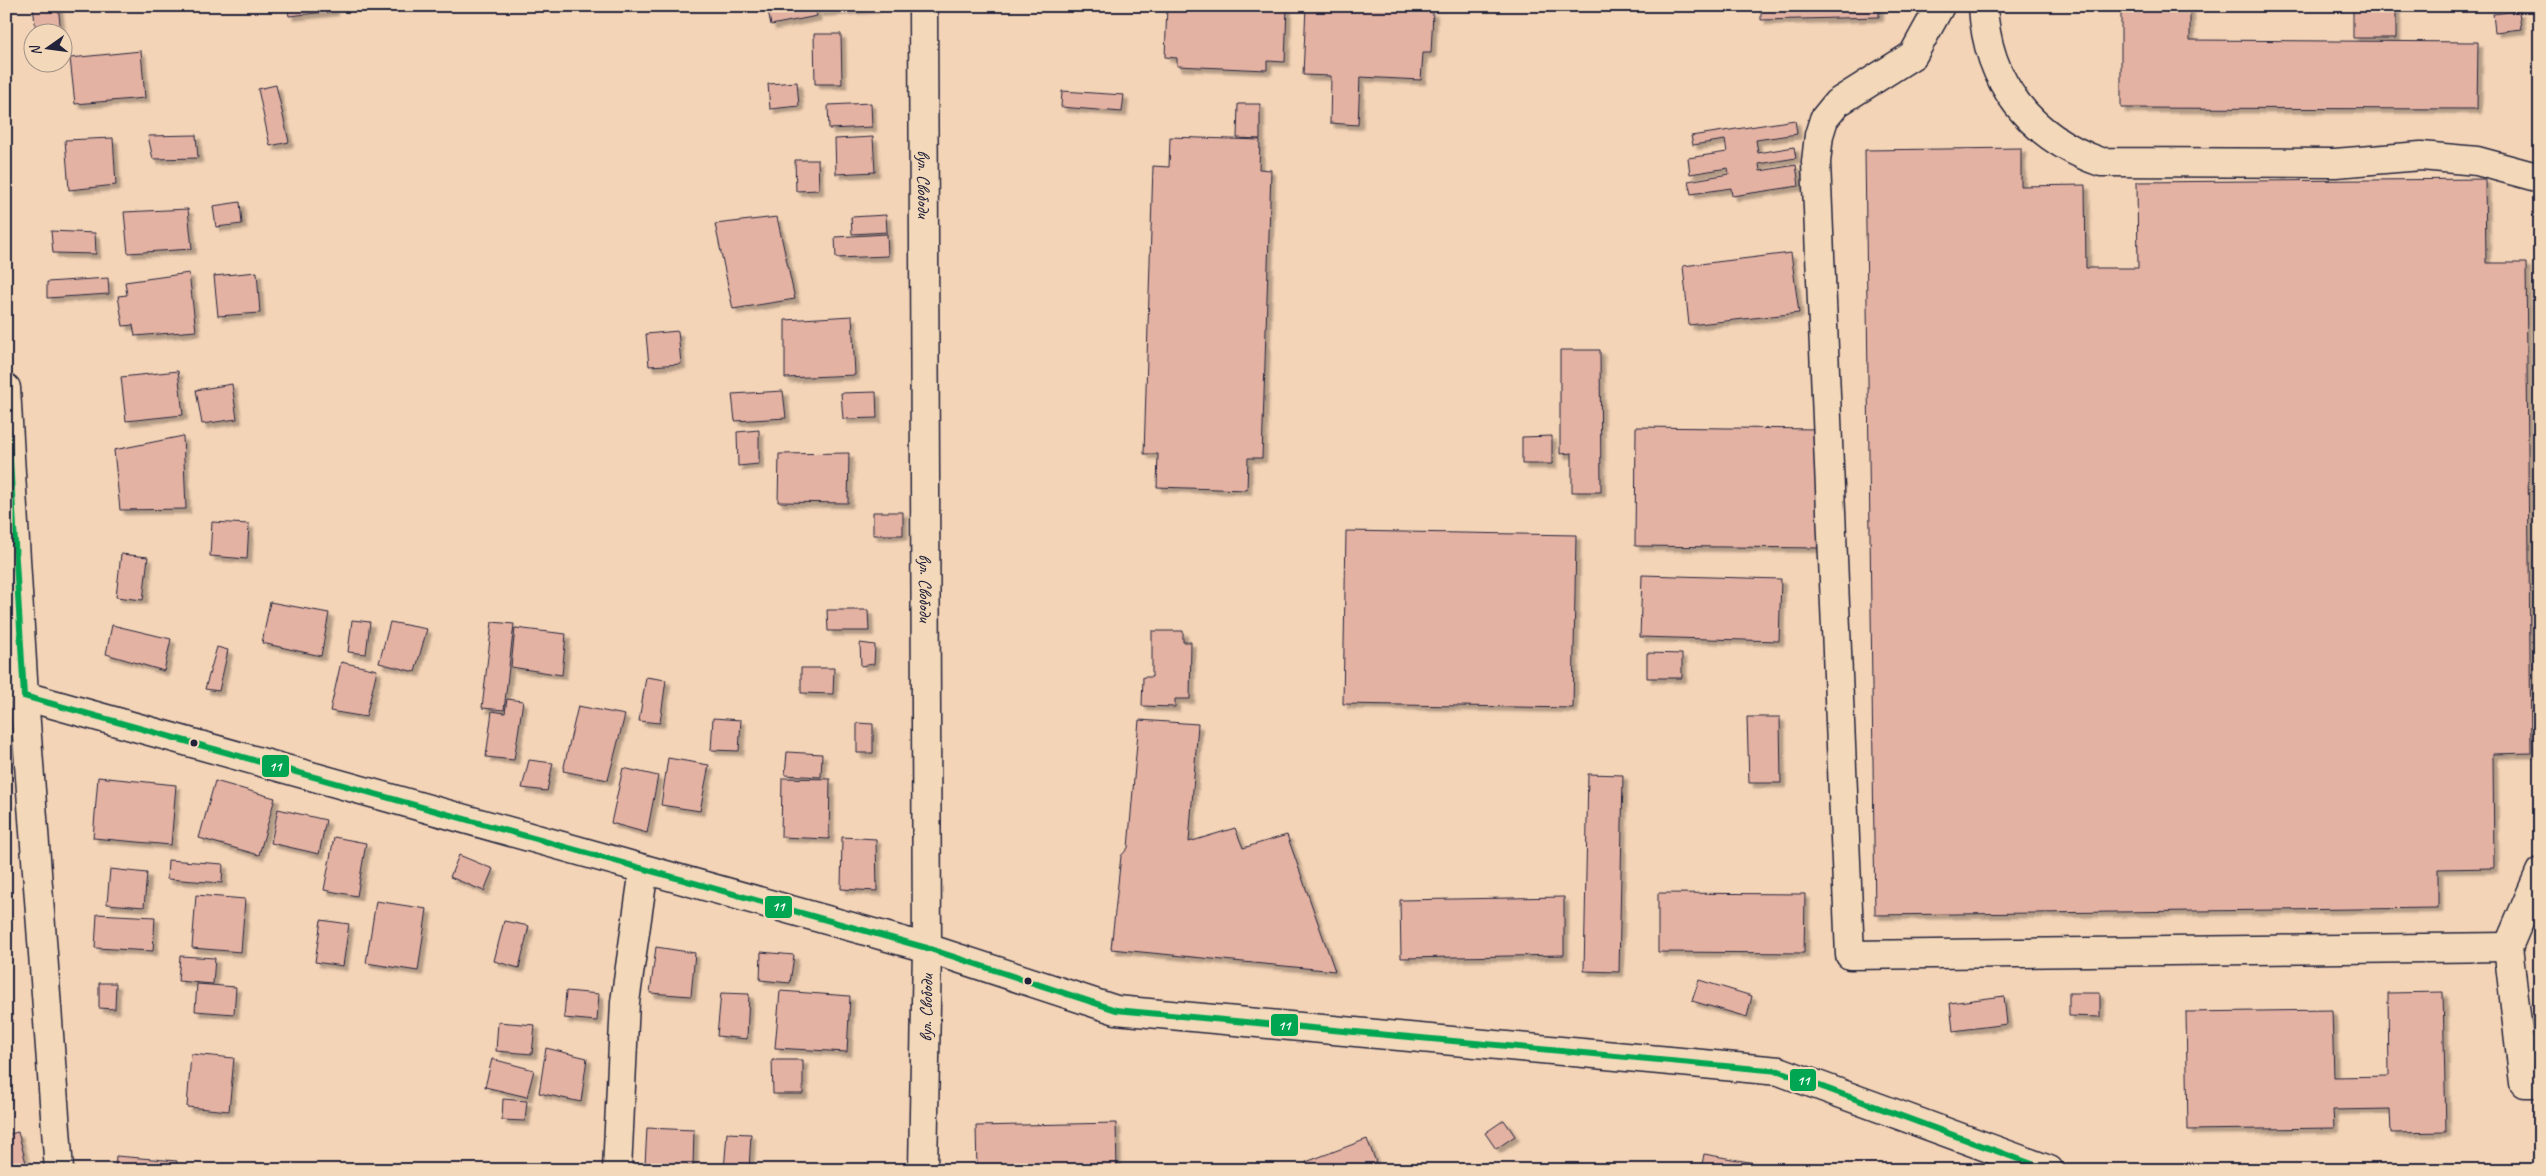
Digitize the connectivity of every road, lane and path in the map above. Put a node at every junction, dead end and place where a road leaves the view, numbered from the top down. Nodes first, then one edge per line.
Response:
1 (923, 6) edge
2 (1940, 6) edge
3 (1982, 6) edge
4 (2540, 178) edge
5 (6, 388) edge
6 (8, 430) edge
7 (24, 696) junction
8 (644, 869) junction
9 (2540, 872) edge
10 (2508, 947) junction
11 (927, 948) junction
12 (2540, 1083) edge
13 (59, 1170) edge
14 (617, 1170) edge
15 (923, 1170) edge
16 (2049, 1170) edge

1 - 11 street, вул. Свободи
2 - 10 street
3 - 4 street
5 - 6 street
6 - 7 street
7 - 8 street
7 - 13 street
8 - 11 street
8 - 14 street
9 - 10 street
10 - 12 street
11 - 15 street, вул. Свободи
11 - 16 street

